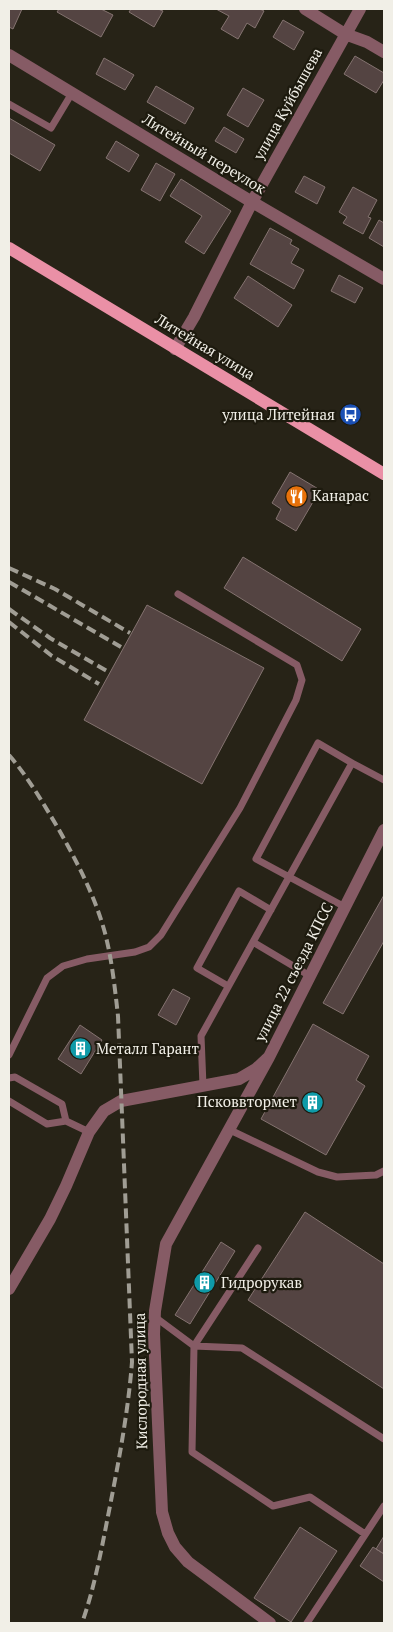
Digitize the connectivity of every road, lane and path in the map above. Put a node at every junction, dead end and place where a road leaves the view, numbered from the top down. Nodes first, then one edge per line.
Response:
1 (305, 9) edge
2 (360, 9) edge
3 (345, 34) junction
4 (384, 52) edge
5 (9, 56) edge
6 (72, 93) junction
7 (9, 104) edge
8 (252, 202) junction
9 (9, 248) edge
10 (384, 279) edge
11 (175, 348) junction
12 (384, 474) edge
13 (178, 594) dead end
14 (352, 763) junction
15 (384, 780) edge
16 (384, 830) edge
17 (290, 877) junction
18 (346, 907) junction
19 (271, 910) junction
20 (253, 942) junction
21 (310, 976) junction
22 (228, 986) junction
23 (9, 1055) edge
24 (269, 1057) junction
25 (9, 1078) edge
26 (202, 1086) junction
27 (9, 1101) edge
28 (66, 1121) junction
29 (230, 1130) junction
30 (89, 1132) junction
31 (384, 1171) edge
32 (258, 1248) dead end
33 (9, 1289) edge
34 (155, 1317) junction
35 (194, 1346) junction
36 (384, 1439) edge
37 (384, 1506) edge
38 (365, 1534) junction
39 (270, 1623) edge
40 (307, 1623) edge

1 - 3 street
2 - 3 street, улица Куйбышева
3 - 4 street
3 - 8 street, улица Куйбышева
5 - 6 street, Литейный переулок
6 - 7 lane
6 - 8 street, Литейный переулок
8 - 10 street, Литейный переулок
8 - 11 street, улица Куйбышева
9 - 11 main road, Литейная улица
11 - 12 main road, Литейная улица
13 - 23 lane
14 - 15 lane
14 - 17 lane
14 - 17 lane
16 - 18 street, улица 22 съезда КПСС
17 - 18 lane
17 - 19 lane
18 - 21 street, улица 22 съезда КПСС
19 - 20 lane
19 - 22 lane
20 - 21 lane
20 - 22 lane
21 - 24 street, улица 22 съезда КПСС
22 - 26 lane
24 - 26 street, улица 22 съезда КПСС
24 - 29 street, Кислородная улица
25 - 28 lane
26 - 30 street, улица 22 съезда КПСС
27 - 28 lane
28 - 30 lane
29 - 31 lane
29 - 34 street, Кислородная улица
30 - 33 street, улица 22 съезда КПСС
32 - 35 lane
34 - 35 lane
34 - 39 street, Кислородная улица
35 - 36 lane
35 - 38 lane
37 - 38 lane
38 - 40 lane

